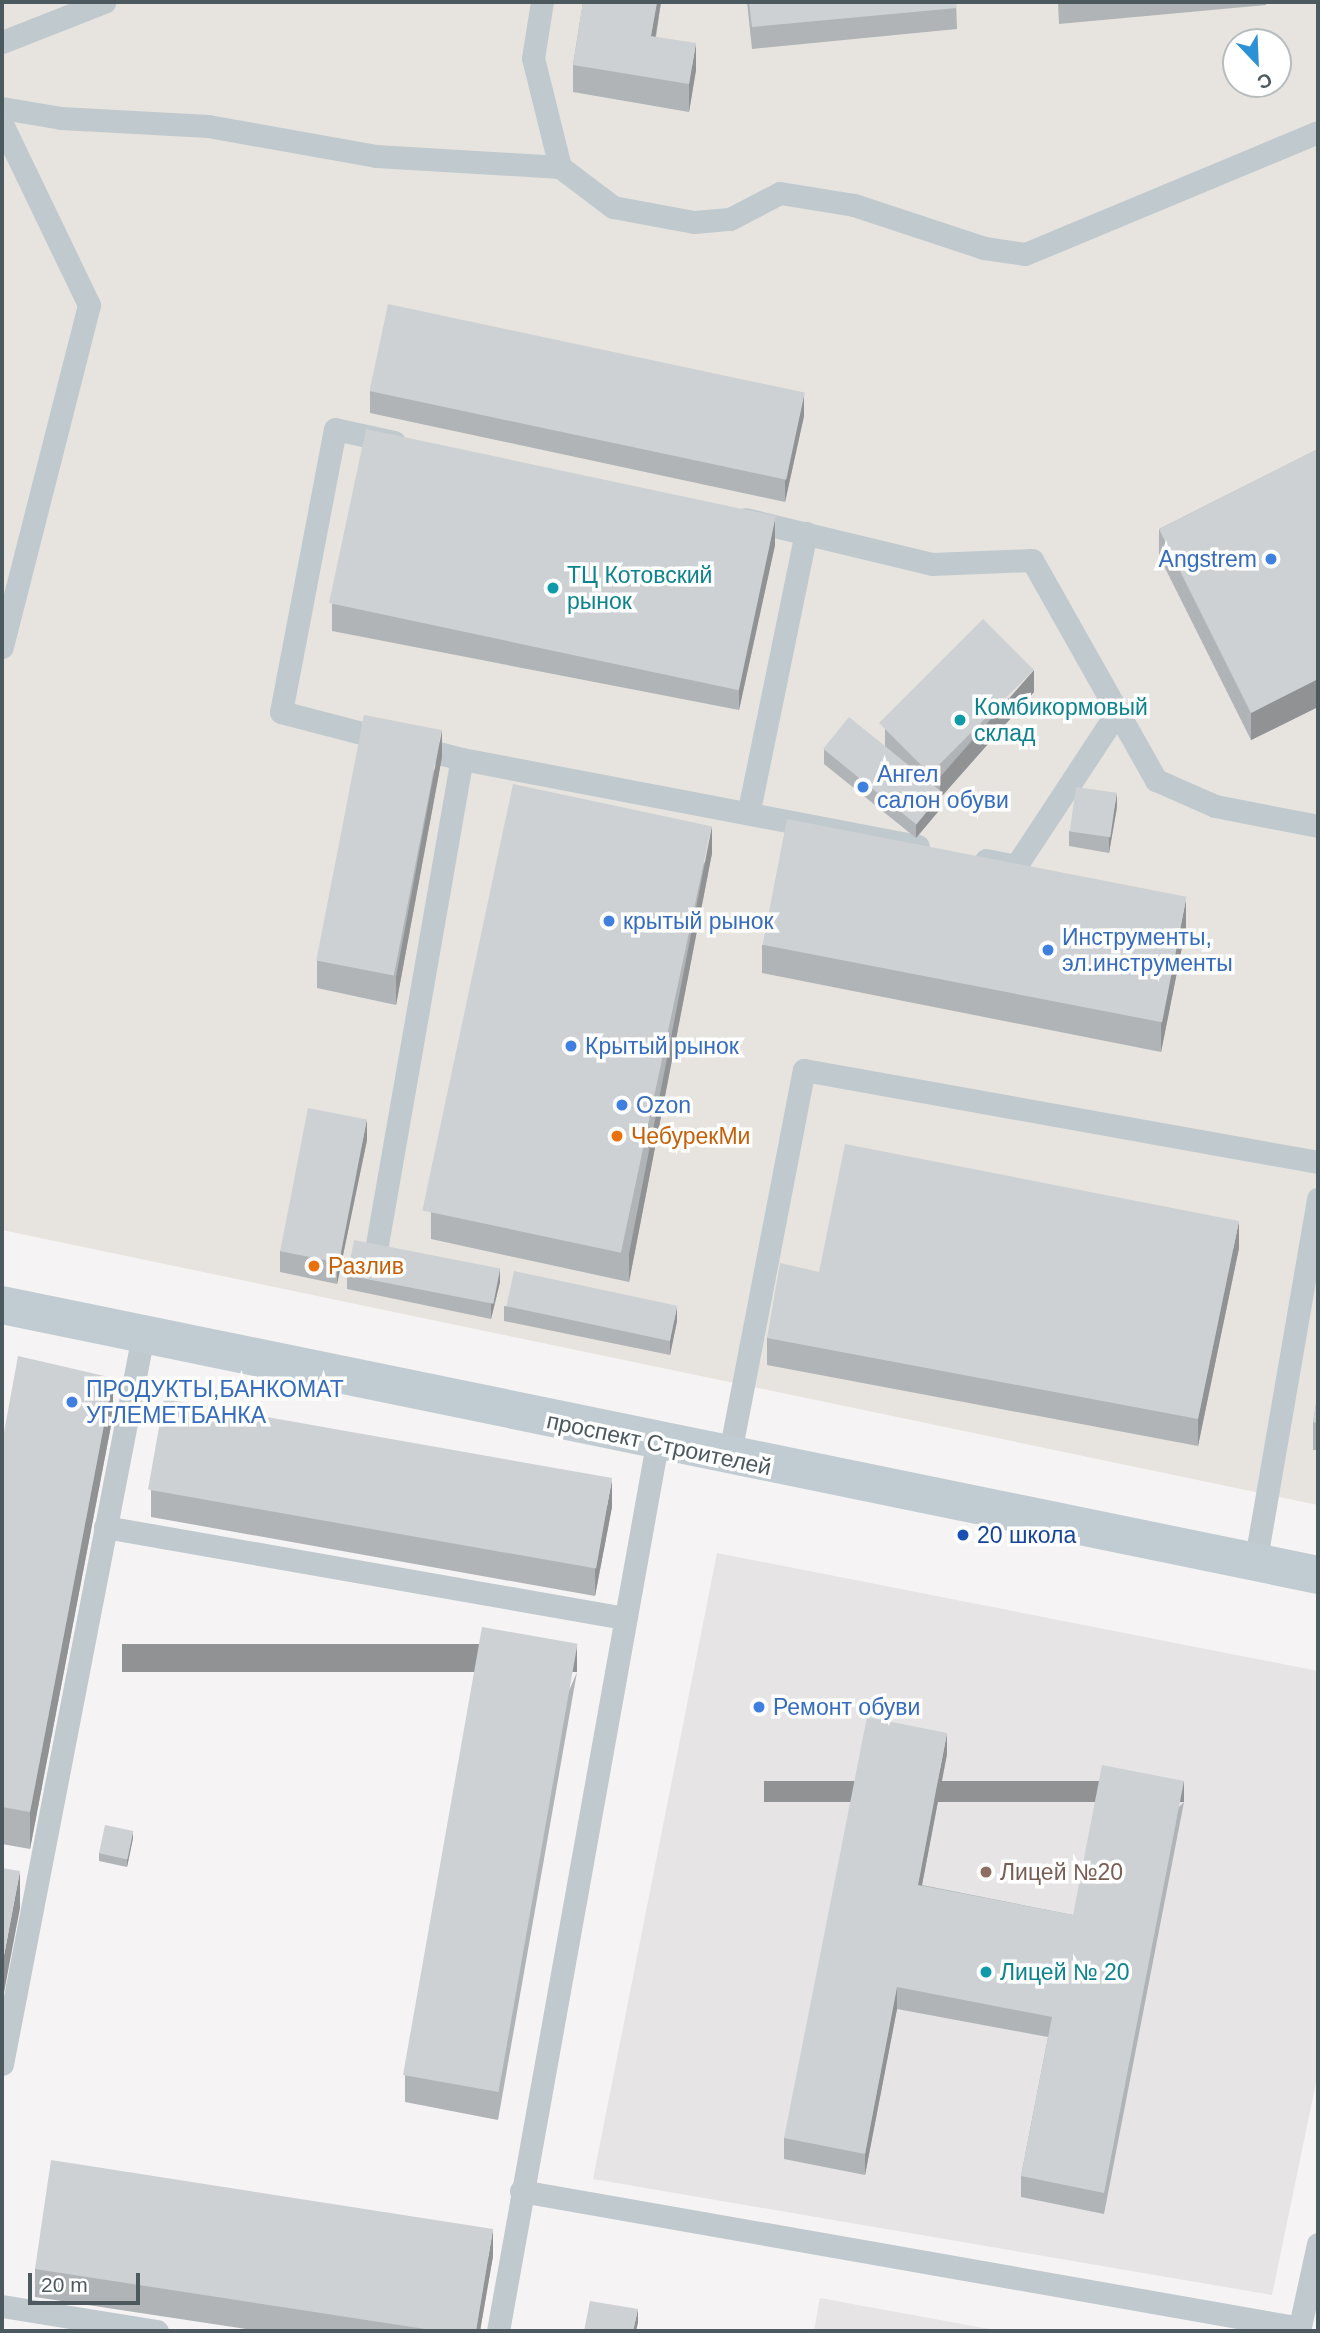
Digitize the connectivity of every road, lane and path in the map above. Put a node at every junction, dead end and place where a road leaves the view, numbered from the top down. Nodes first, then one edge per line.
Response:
1 (104, 2) edge
2 (542, 2) edge
3 (2, 42) edge
4 (2, 108) edge
5 (2, 124) edge
6 (1318, 132) edge
7 (561, 167) junction
8 (415, 447) edge
9 (722, 514) edge
10 (806, 533) junction
11 (2, 647) edge
12 (1118, 711) junction
13 (462, 759) junction
14 (749, 810) junction
15 (1318, 826) edge
16 (1318, 1163) edge
17 (1318, 1198) edge
18 (376, 1250) edge
19 (2, 1305) edge
20 (143, 1335) junction
21 (657, 1444) junction
22 (729, 1458) junction
23 (105, 1527) junction
24 (1255, 1564) junction
25 (1318, 1575) edge
26 (625, 1618) junction
27 (2, 2064) edge
28 (521, 2191) junction
29 (1318, 2244) edge
30 (2, 2306) edge
31 (1300, 2330) edge
32 (157, 2331) edge
33 (498, 2331) edge

1 - 3 lane
2 - 7 lane
4 - 7 lane
5 - 11 lane
6 - 7 lane
8 - 13 lane
9 - 10 lane
10 - 12 lane
10 - 14 lane
12 - 14 lane
12 - 15 lane
13 - 14 lane
13 - 18 lane
16 - 22 lane
17 - 24 lane
19 - 20 main road, проспект Строителей
20 - 21 main road, проспект Строителей
20 - 23 lane
21 - 22 main road, проспект Строителей
21 - 26 lane
22 - 24 main road, проспект Строителей
23 - 26 lane
23 - 27 lane
24 - 25 main road, проспект Строителей
26 - 28 lane
28 - 31 lane
28 - 33 lane
29 - 31 lane
30 - 32 lane

